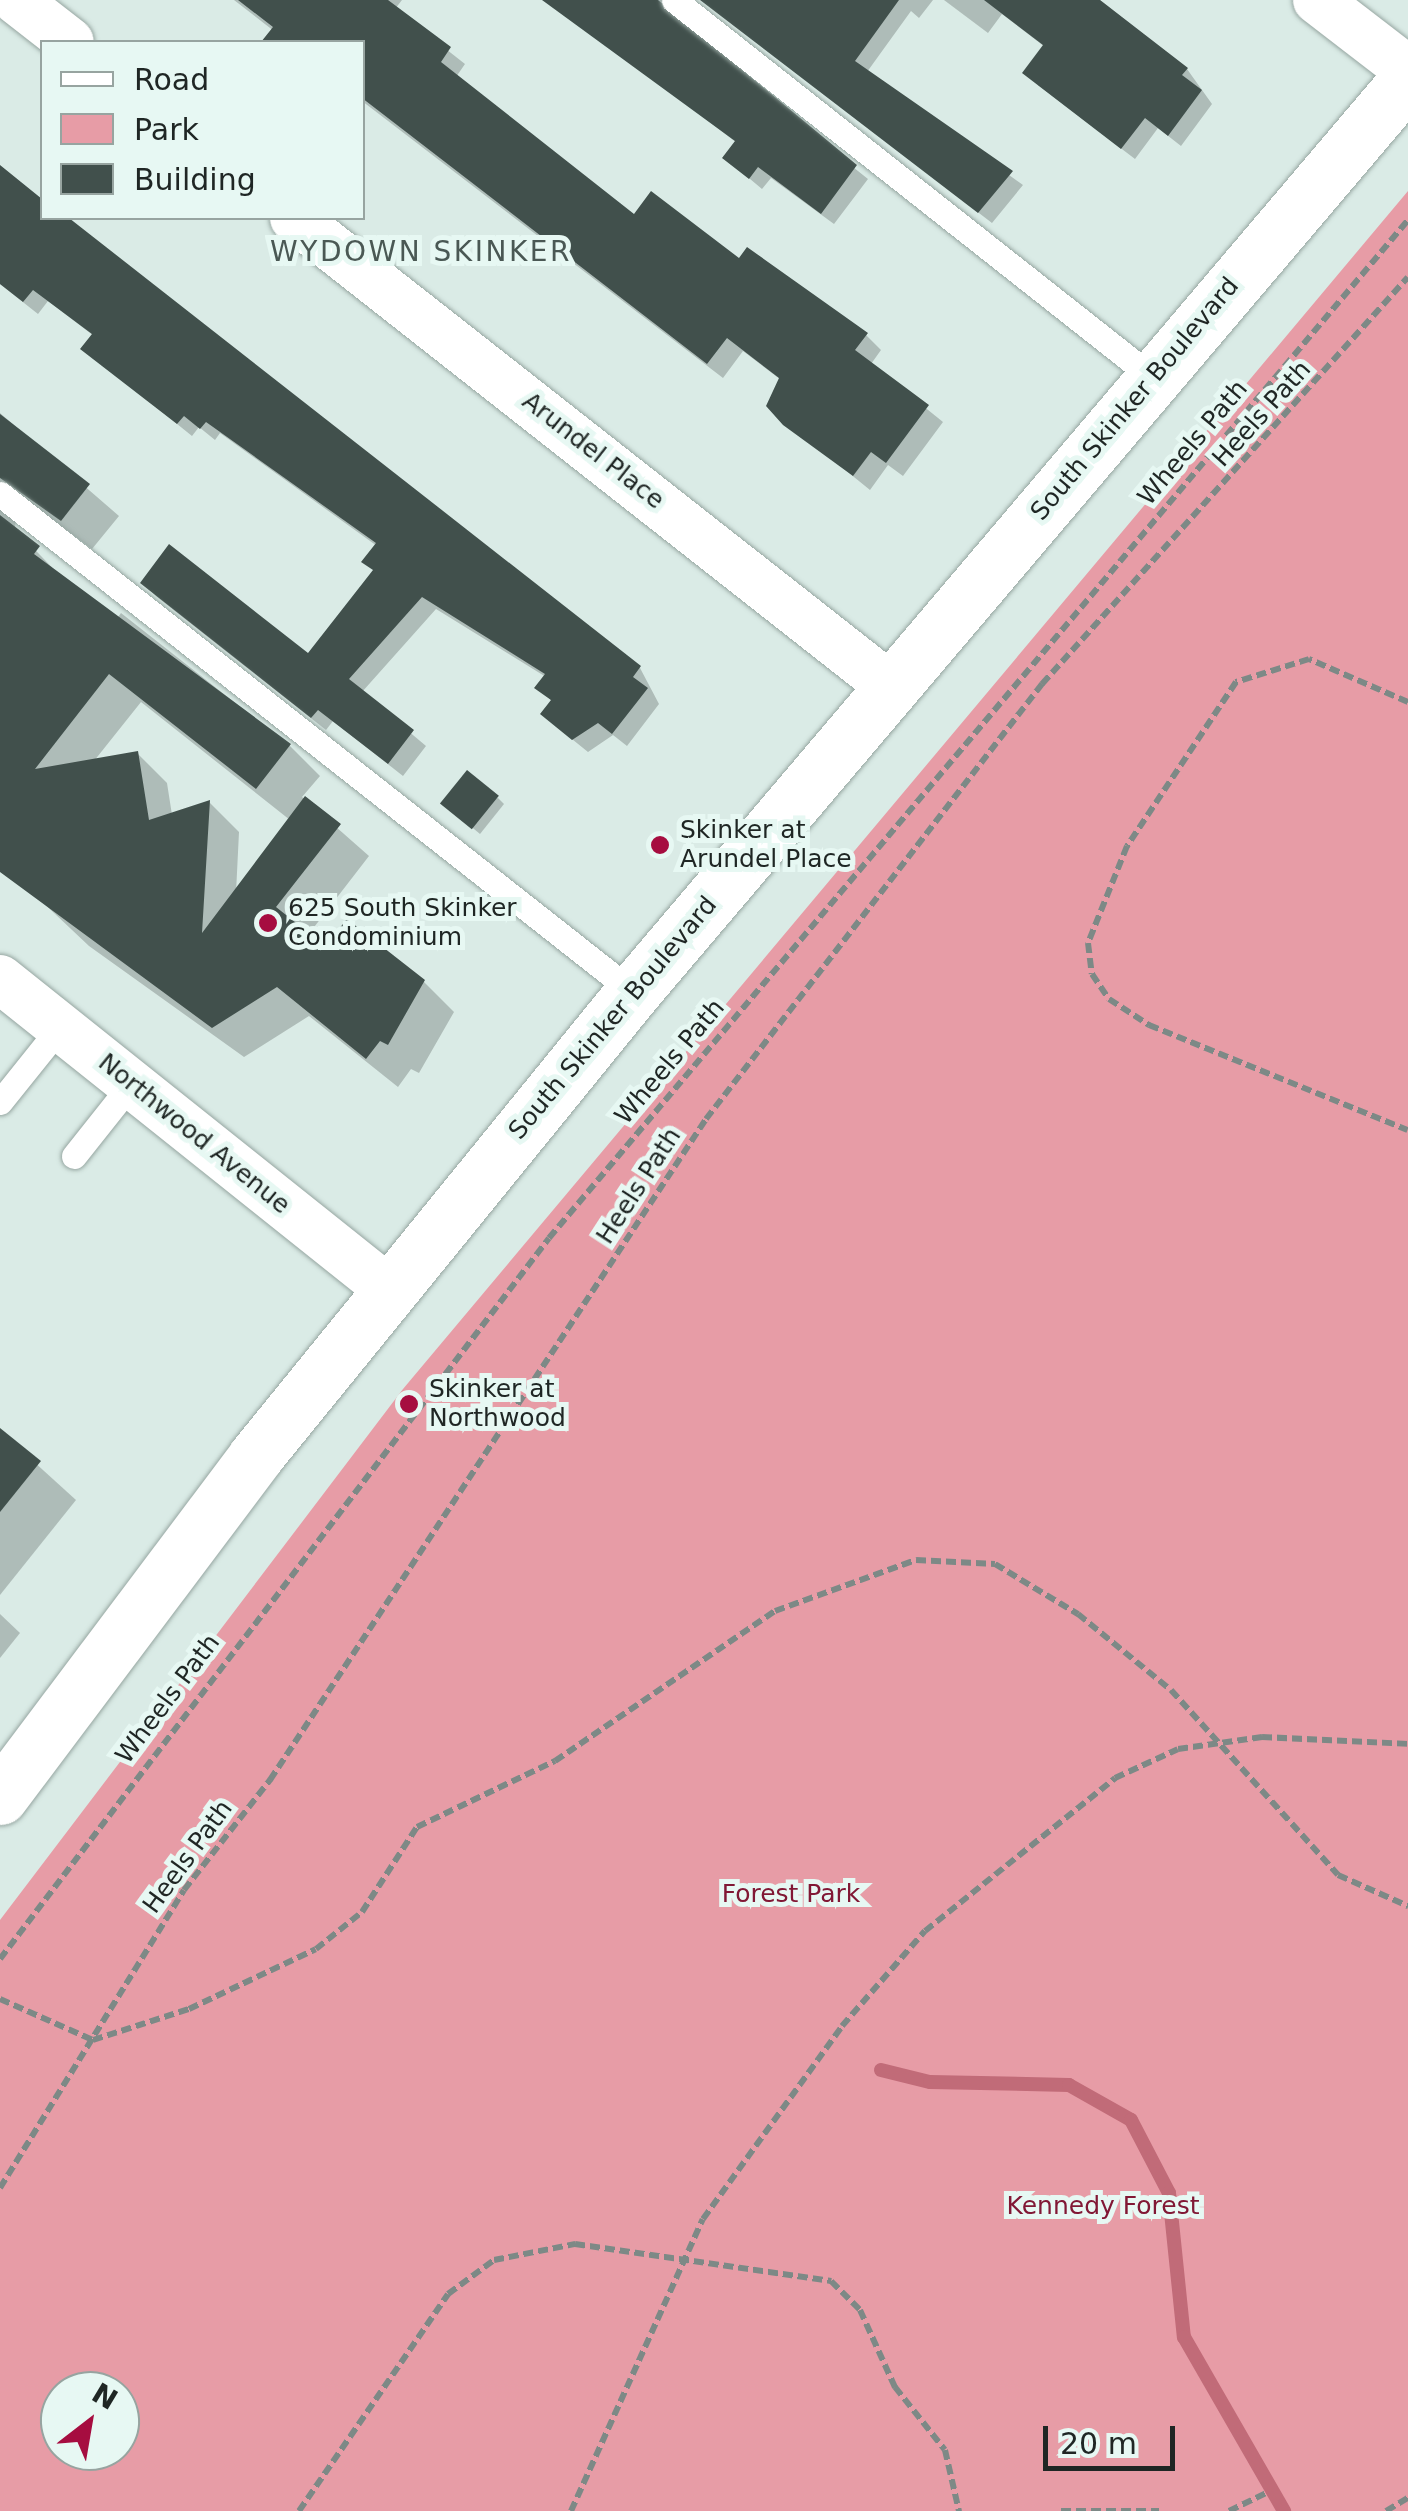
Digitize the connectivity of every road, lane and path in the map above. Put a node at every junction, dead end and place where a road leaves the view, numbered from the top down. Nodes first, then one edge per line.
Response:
1 (16, 0) edge
2 (674, 0) edge
3 (1318, 0) edge
4 (67, 40) edge
5 (1408, 70) edge
6 (1408, 78) edge
7 (297, 220) edge
8 (1408, 220) edge
9 (1408, 277) edge
10 (1152, 377) junction
11 (0, 494) edge
12 (891, 687) junction
13 (1408, 702) edge
14 (0, 979) edge
15 (633, 992) junction
16 (60, 1027) junction
17 (131, 1084) junction
18 (0, 1102) edge
19 (1408, 1130) edge
20 (74, 1156) dead end
21 (389, 1290) junction
22 (1210, 1742) junction
23 (1408, 1744) edge
24 (0, 1796) edge
25 (1408, 1906) edge
26 (0, 1959) edge
27 (0, 1999) edge
28 (93, 2040) junction
29 (0, 2188) edge
30 (683, 2258) junction
31 (1266, 2493) dead end
32 (1408, 2498) edge
33 (299, 2511) edge
34 (571, 2511) edge
35 (959, 2511) edge
36 (1061, 2511) edge
37 (1159, 2511) edge
38 (1229, 2511) edge
39 (1386, 2511) edge

1 - 4 street
2 - 10 lane
3 - 5 street
6 - 10 main road, South Skinker Boulevard
7 - 12 street, Arundel Place
8 - 26 path, Wheels Path
9 - 28 path, Heels Path
10 - 12 main road, South Skinker Boulevard
11 - 15 lane
12 - 15 main road, South Skinker Boulevard
13 - 19 path
14 - 16 street, Northwood Avenue
15 - 21 main road, South Skinker Boulevard
16 - 17 street, Northwood Avenue
16 - 18 lane
17 - 20 lane
17 - 21 street, Northwood Avenue
21 - 24 main road, South Skinker Boulevard
22 - 23 path
22 - 25 path
22 - 28 path
22 - 30 path
27 - 28 path
28 - 29 path, Heels Path
30 - 33 path
30 - 34 path
30 - 35 path
31 - 38 path
32 - 39 path
36 - 37 path

